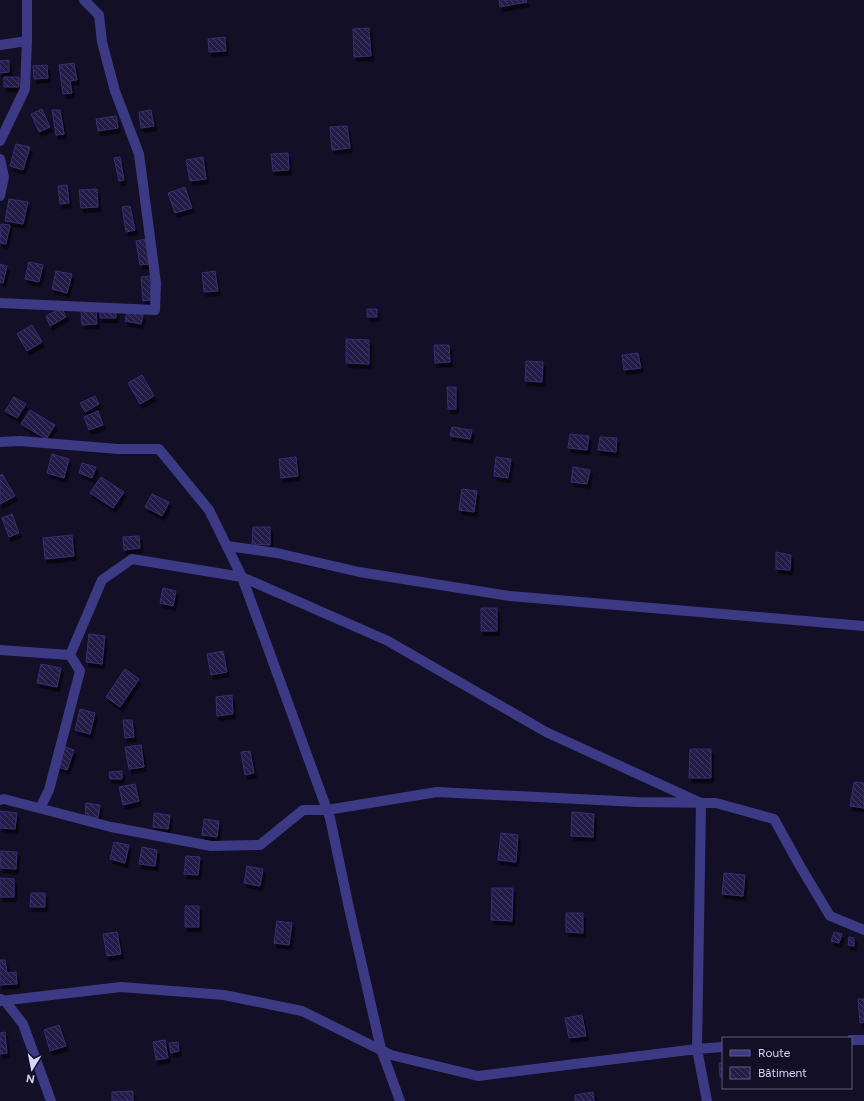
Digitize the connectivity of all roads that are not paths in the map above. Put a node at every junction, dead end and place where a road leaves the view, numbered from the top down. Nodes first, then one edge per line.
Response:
1 (27, 0) edge
2 (84, 0) edge
3 (28, 41) junction
4 (0, 45) edge
5 (0, 141) edge
6 (0, 159) edge
7 (0, 196) edge
8 (0, 303) edge
9 (0, 442) edge
10 (227, 546) junction
11 (242, 577) junction
12 (864, 626) edge
13 (0, 650) edge
14 (70, 655) junction
15 (0, 800) edge
16 (701, 803) junction
17 (40, 808) junction
18 (327, 810) junction
19 (864, 930) edge
20 (2, 1000) edge
21 (852, 1040) edge
22 (864, 1040) edge
23 (722, 1047) edge
24 (697, 1049) junction
25 (381, 1050) junction
26 (51, 1101) edge
27 (400, 1101) edge
28 (707, 1101) edge

1 - 3 street
2 - 8 street
3 - 4 street
3 - 5 street
6 - 7 street
9 - 10 street
10 - 11 street
10 - 12 street
11 - 14 street
11 - 16 street
11 - 18 street
13 - 14 street
14 - 17 street
15 - 17 street
16 - 18 street
16 - 19 street
16 - 24 street
17 - 18 street
18 - 25 street
20 - 25 street
20 - 26 street
21 - 22 street
23 - 24 street
24 - 25 street
24 - 28 street
25 - 27 street

